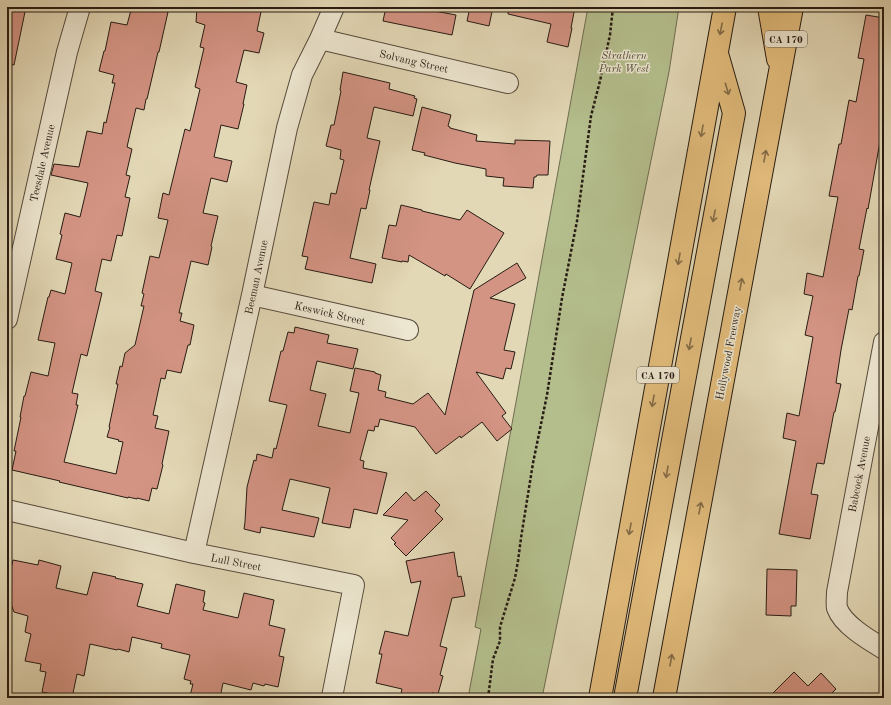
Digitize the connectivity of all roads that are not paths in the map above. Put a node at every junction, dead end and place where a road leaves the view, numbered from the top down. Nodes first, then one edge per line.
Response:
1 (80, 7) edge
2 (334, 7) edge
3 (725, 7) edge
4 (769, 7) edge
5 (792, 7) edge
6 (320, 39) junction
7 (716, 52) junction
8 (780, 72) junction
9 (508, 83) dead end
10 (252, 295) junction
11 (7, 319) edge
12 (408, 330) dead end
13 (884, 342) edge
14 (7, 510) edge
15 (194, 553) junction
16 (884, 649) edge
17 (332, 697) dead end
18 (600, 698) edge
19 (625, 698) edge
20 (664, 698) edge

1 - 11 street, Teesdale Avenue
2 - 6 street, Beeman Avenue
3 -> 7 highway, CA 170
4 - 8 highway
5 - 8 highway, Hollywood Freeway / CA 170
6 - 9 street, Solvang Street
6 - 10 street, Beeman Avenue
7 -> 18 highway, CA 170
7 -> 19 highway
20 -> 8 highway, Hollywood Freeway / CA 170
10 - 12 street, Keswick Street
10 - 15 street, Beeman Avenue
13 - 16 street, Babcock Avenue
14 - 15 street, Lull Street
15 - 17 street, Lull Street

